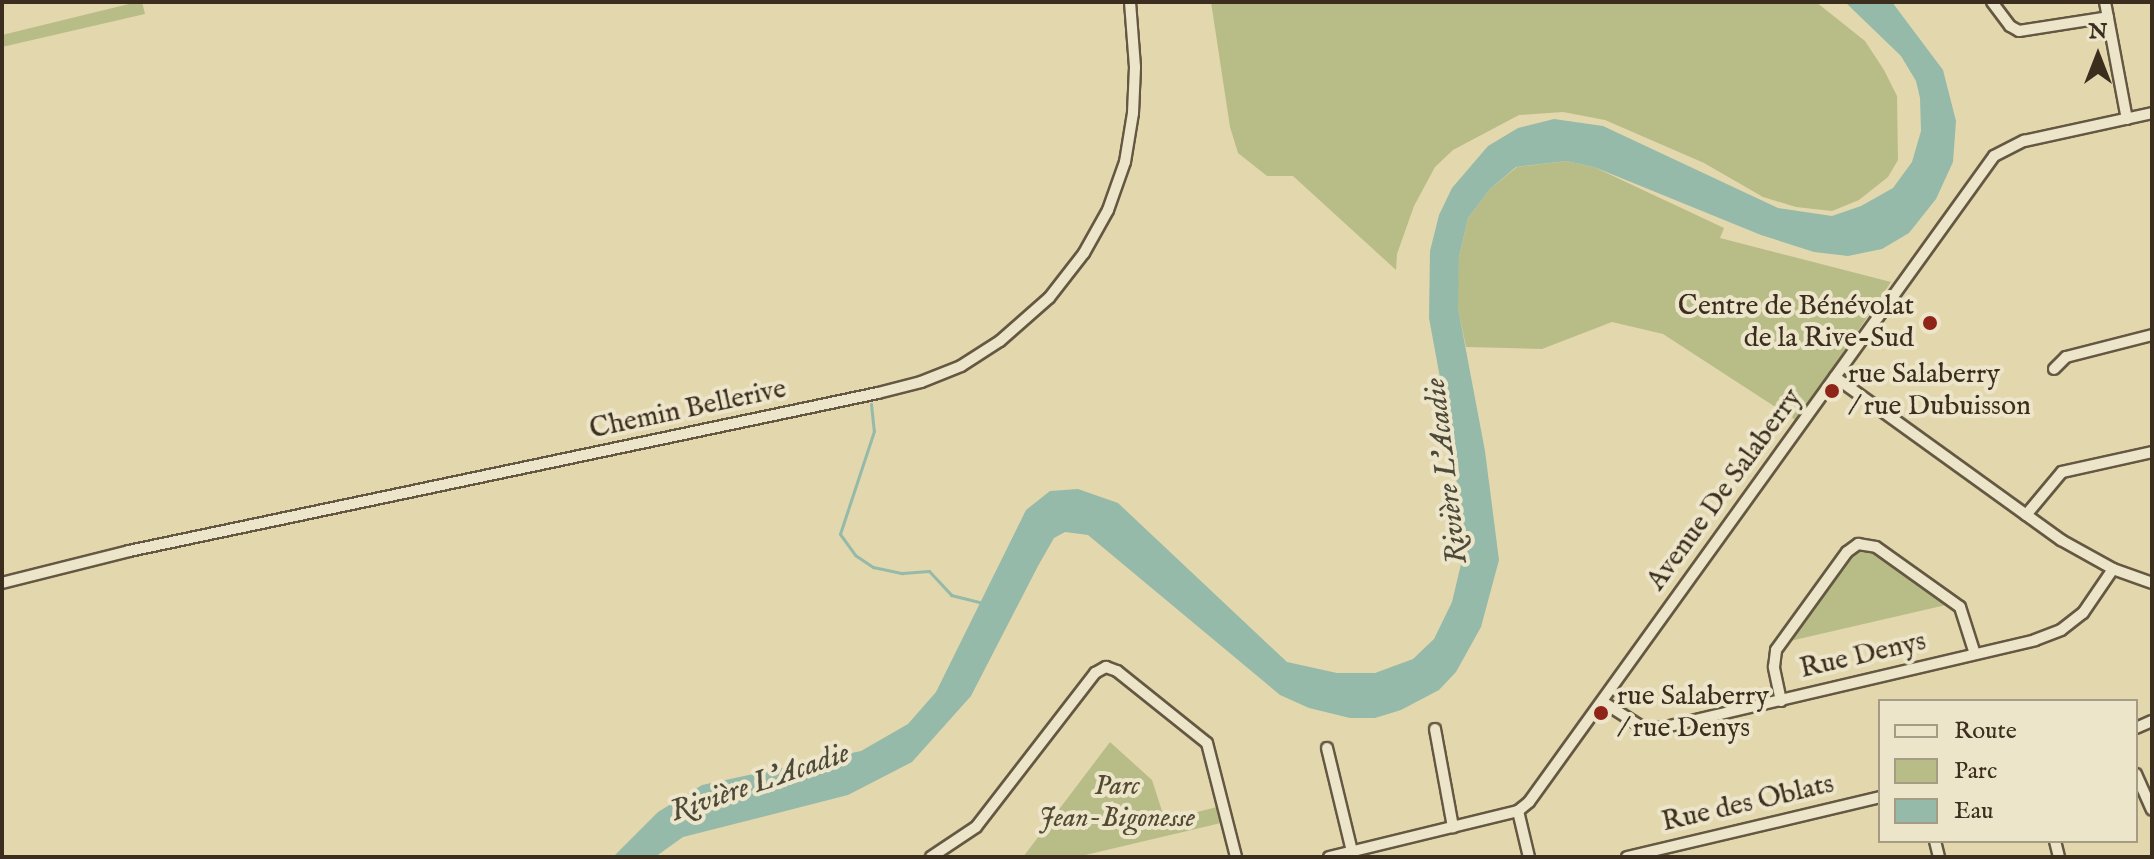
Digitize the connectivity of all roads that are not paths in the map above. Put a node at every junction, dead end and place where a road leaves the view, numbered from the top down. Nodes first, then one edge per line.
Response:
1 (1130, 2) edge
2 (1992, 2) edge
3 (2105, 2) edge
4 (2108, 17) junction
5 (2152, 113) edge
6 (2127, 119) junction
7 (2152, 335) edge
8 (2054, 369) dead end
9 (1835, 377) junction
10 (2152, 452) edge
11 (2026, 515) junction
12 (2113, 569) junction
13 (2, 583) edge
14 (2152, 583) edge
15 (1975, 654) junction
16 (1781, 701) junction
17 (1603, 702) junction
18 (1435, 729) dead end
19 (1327, 748) dead end
20 (2138, 778) edge
21 (1878, 797) edge
22 (2152, 810) edge
23 (1518, 811) junction
24 (1453, 827) junction
25 (1352, 851) junction
26 (931, 857) edge
27 (1236, 857) edge
28 (1329, 857) edge
29 (1529, 857) edge
30 (1627, 857) edge

1 - 13 street, Chemin Bellerive
2 - 4 street
3 - 4 street
4 - 6 street
5 - 6 street, Avenue De Salaberry
6 - 9 street, Avenue De Salaberry
7 - 8 street
9 - 11 street
9 - 17 street, Avenue De Salaberry
10 - 11 street
11 - 12 street
12 - 14 street
12 - 15 street, Rue Denys
15 - 16 street, Rue Denys
15 - 16 street
16 - 17 street, Rue Denys
17 - 23 street, Avenue De Salaberry
18 - 24 street
19 - 25 street
20 - 22 street
21 - 30 street, Rue des Oblats
23 - 24 street
23 - 29 street
24 - 25 street
25 - 28 street
26 - 27 street

